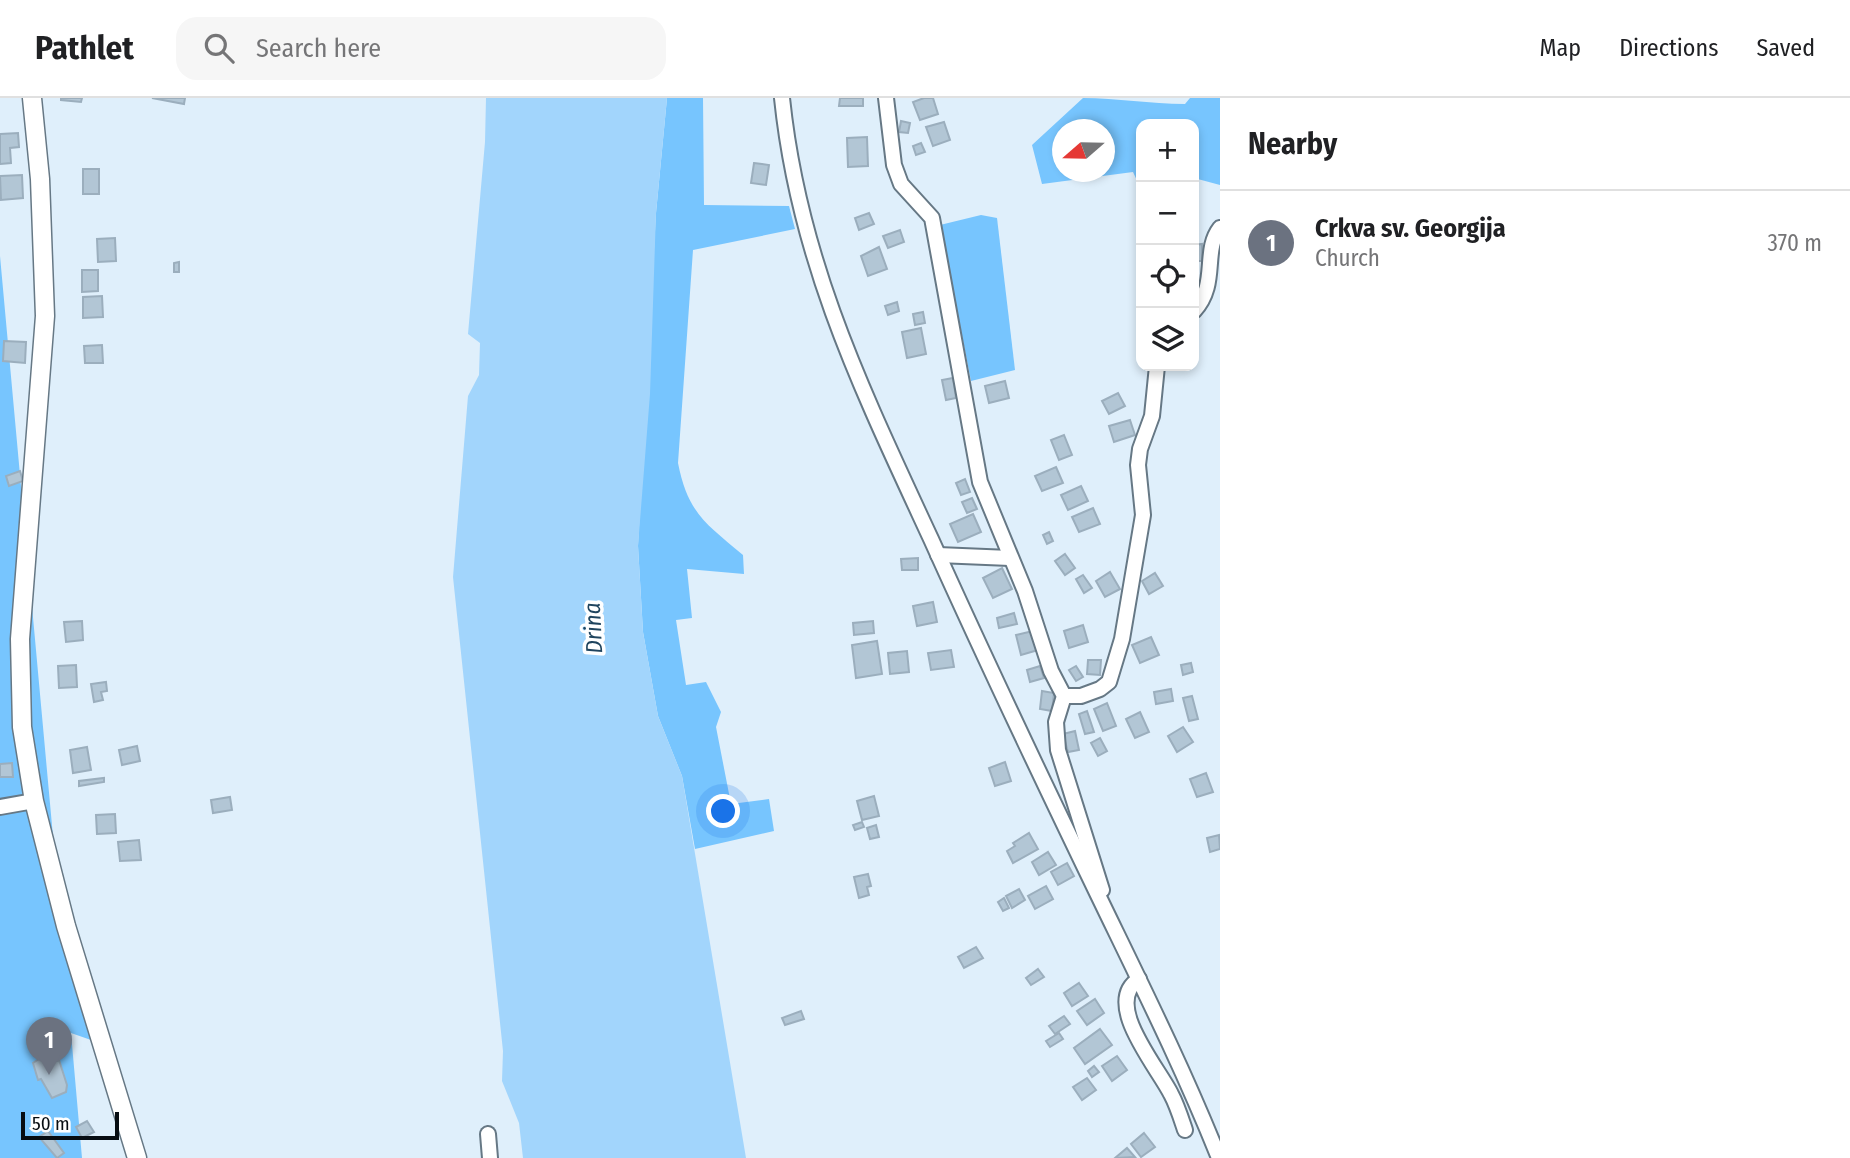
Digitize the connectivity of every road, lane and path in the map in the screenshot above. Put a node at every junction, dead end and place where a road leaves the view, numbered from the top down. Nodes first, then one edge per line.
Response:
1 (32, 98) edge
2 (782, 98) edge
3 (886, 98) edge
4 (1220, 228) edge
5 (1196, 308) edge
6 (1156, 371) edge
7 (938, 555) junction
8 (1010, 558) junction
9 (1064, 696) junction
10 (34, 802) junction
11 (0, 807) edge
12 (1100, 899) junction
13 (1139, 979) junction
14 (1185, 1130) dead end
15 (488, 1134) dead end
16 (137, 1158) edge
17 (491, 1158) edge
18 (1219, 1158) edge

1 - 10 main road
2 - 7 street
3 - 8 street
4 - 5 street
6 - 9 street
7 - 8 street
7 - 12 street
8 - 9 street
9 - 12 street
10 - 11 street
10 - 16 main road
12 - 13 street
13 - 14 street
13 - 18 street
15 - 17 street

